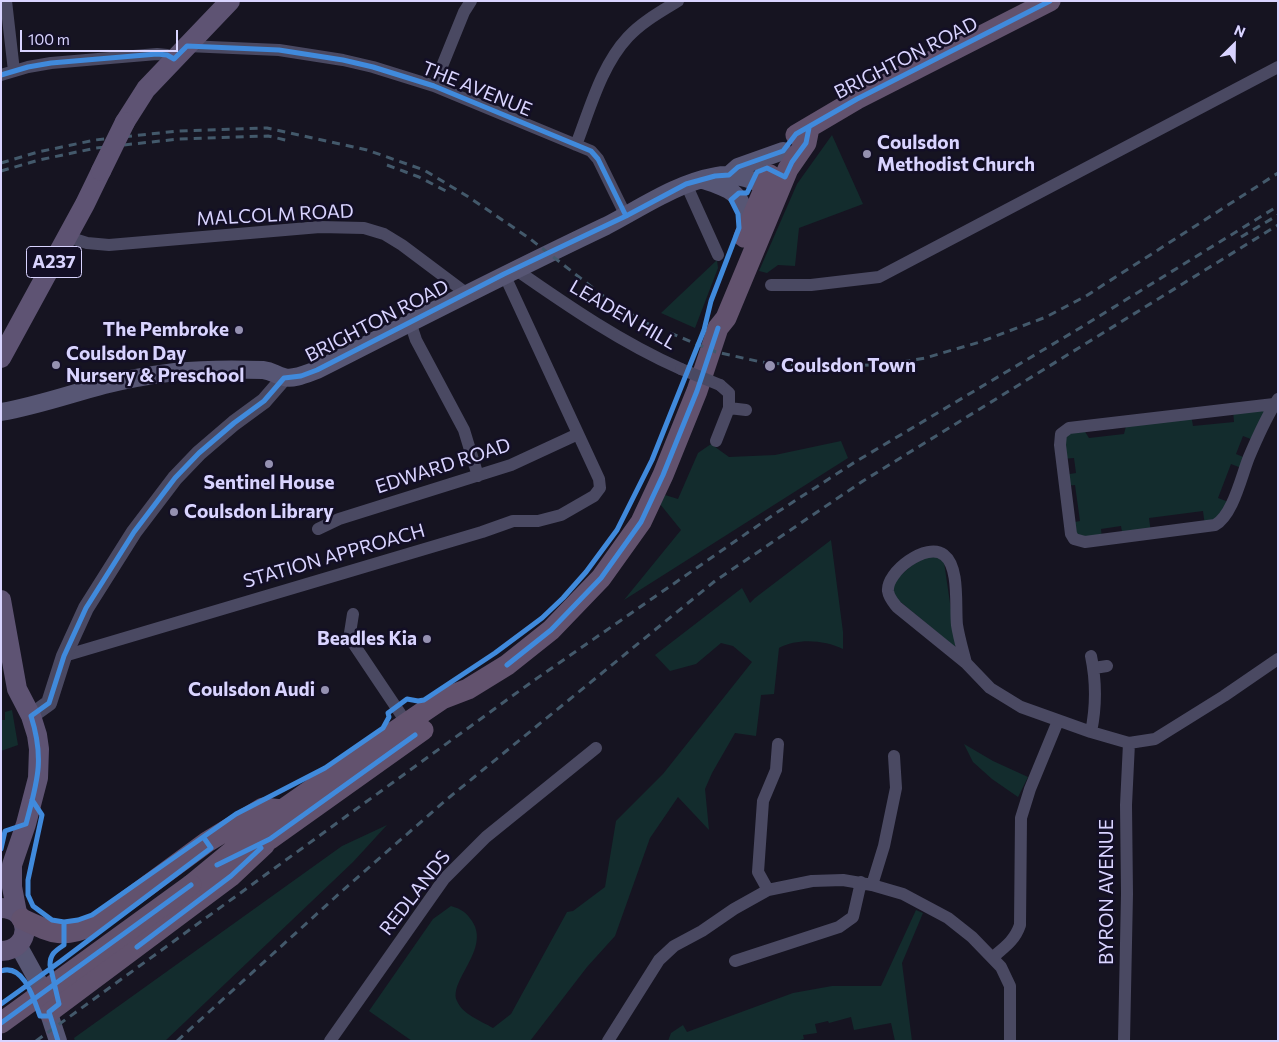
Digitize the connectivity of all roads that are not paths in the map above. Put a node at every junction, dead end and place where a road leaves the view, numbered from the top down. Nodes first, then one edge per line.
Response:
1 (6, 1) edge
2 (230, 1) edge
3 (471, 1) edge
4 (678, 1) edge
5 (1050, 1) edge
6 (180, 52) junction
7 (1278, 68) edge
8 (14, 71) junction
9 (1, 75) edge
10 (434, 86) junction
11 (809, 128) junction
12 (576, 144) junction
13 (783, 151) junction
14 (729, 175) junction
15 (694, 182) junction
16 (771, 188) junction
17 (626, 216) junction
18 (748, 225) junction
19 (68, 237) junction
20 (718, 255) dead end
21 (509, 272) junction
22 (771, 285) dead end
23 (466, 294) junction
24 (410, 322) junction
25 (718, 328) junction
26 (3, 359) edge
27 (284, 378) junction
28 (1, 398) edge
29 (1276, 402) edge
30 (729, 408) junction
31 (9, 410) edge
32 (746, 410) dead end
33 (578, 434) junction
34 (716, 441) dead end
35 (478, 476) junction
36 (318, 529) dead end
37 (1, 600) edge
38 (353, 614) dead end
39 (64, 656) junction
40 (1278, 659) edge
41 (966, 663) junction
42 (1107, 666) dead end
43 (31, 716) junction
44 (1058, 721) junction
45 (411, 730) junction
46 (1091, 732) junction
47 (1128, 743) junction
48 (778, 744) dead end
49 (596, 748) dead end
50 (894, 756) dead end
51 (282, 810) junction
52 (270, 839) junction
53 (217, 865) junction
54 (7, 872) edge
55 (867, 884) junction
56 (768, 890) junction
57 (9, 911) edge
58 (10, 948) edge
59 (993, 957) junction
60 (735, 960) dead end
61 (49, 1012) junction
62 (1, 1023) edge
63 (58, 1041) edge
64 (330, 1041) edge
65 (608, 1041) edge
66 (1010, 1041) edge
67 (1124, 1041) edge

1 - 8 street
2 - 6 main road, A237
3 - 10 street
4 - 12 street
5 - 11 highway, BRIGHTON ROAD
6 - 8 street, THE AVENUE
6 - 10 street, THE AVENUE
6 - 19 main road, A237, bridge
7 - 22 street
8 - 9 street, THE AVENUE
10 - 12 street, THE AVENUE
11 - 13 highway, BRIGHTON ROAD
11 - 16 highway
12 - 17 street, THE AVENUE
13 - 14 main road, BRIGHTON ROAD
13 - 16 highway
14 - 15 main road, BRIGHTON ROAD
14 - 16 main road, BRIGHTON ROAD
15 - 17 main road, BRIGHTON ROAD
15 - 18 main road
15 - 20 street
16 - 18 highway
16 - 25 highway
17 - 21 main road, BRIGHTON ROAD
18 - 25 highway
19 - 23 street, MALCOLM ROAD
19 - 26 main road, A237
21 - 23 main road, BRIGHTON ROAD
21 - 30 street, LEADEN HILL, bridge
21 - 33 street
23 - 24 main road, BRIGHTON ROAD
24 - 27 main road, BRIGHTON ROAD
24 - 35 street
25 - 45 highway
27 - 31 main road
27 - 39 street
28 - 31 main road
29 - 29 street
30 - 32 street
30 - 34 street
33 - 35 street, EDWARD ROAD
33 - 39 street, STATION APPROACH
35 - 36 street, EDWARD ROAD
37 - 43 main road
38 - 45 street
39 - 43 street
40 - 47 street
41 - 41 street
41 - 44 street
42 - 46 street
43 - 54 main road
44 - 46 street
44 - 59 street
45 - 51 highway
45 - 52 highway
46 - 47 street
47 - 67 street, BYRON AVENUE
48 - 56 street
49 - 64 street, REDLANDS
50 - 55 street
51 - 53 highway
51 - 57 highway
52 - 53 highway
52 - 61 highway
53 - 62 highway, bridge
54 - 57 main road
55 - 56 street
55 - 59 street
55 - 60 street
56 - 65 street
57 - 58 main road
58 - 61 main road
59 - 66 street
61 - 63 main road

